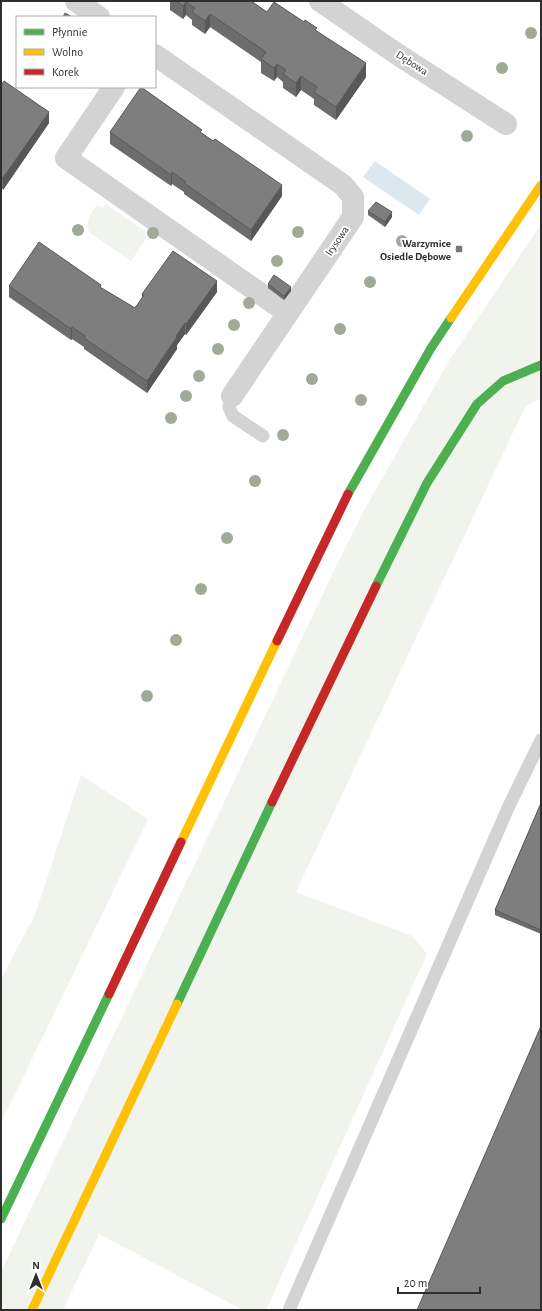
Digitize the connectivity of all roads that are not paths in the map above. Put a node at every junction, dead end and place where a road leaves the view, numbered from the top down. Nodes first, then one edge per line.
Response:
1 (76, 1) edge
2 (320, 1) edge
3 (98, 16) edge
4 (156, 56) edge
5 (113, 88) edge
6 (506, 124) dead end
7 (541, 185) edge
8 (288, 313) junction
9 (541, 365) edge
10 (232, 396) joint
11 (262, 436) dead end
12 (541, 740) edge
13 (1, 1219) edge
14 (32, 1310) edge
15 (289, 1310) edge

1 - 3 street
2 - 6 street, Dębowa
4 - 8 street, Irysowa
5 - 8 street
7 - 13 street
8 - 10 street, Irysowa
9 - 14 street
10 - 11 lane, Irysowa
12 - 15 lane

